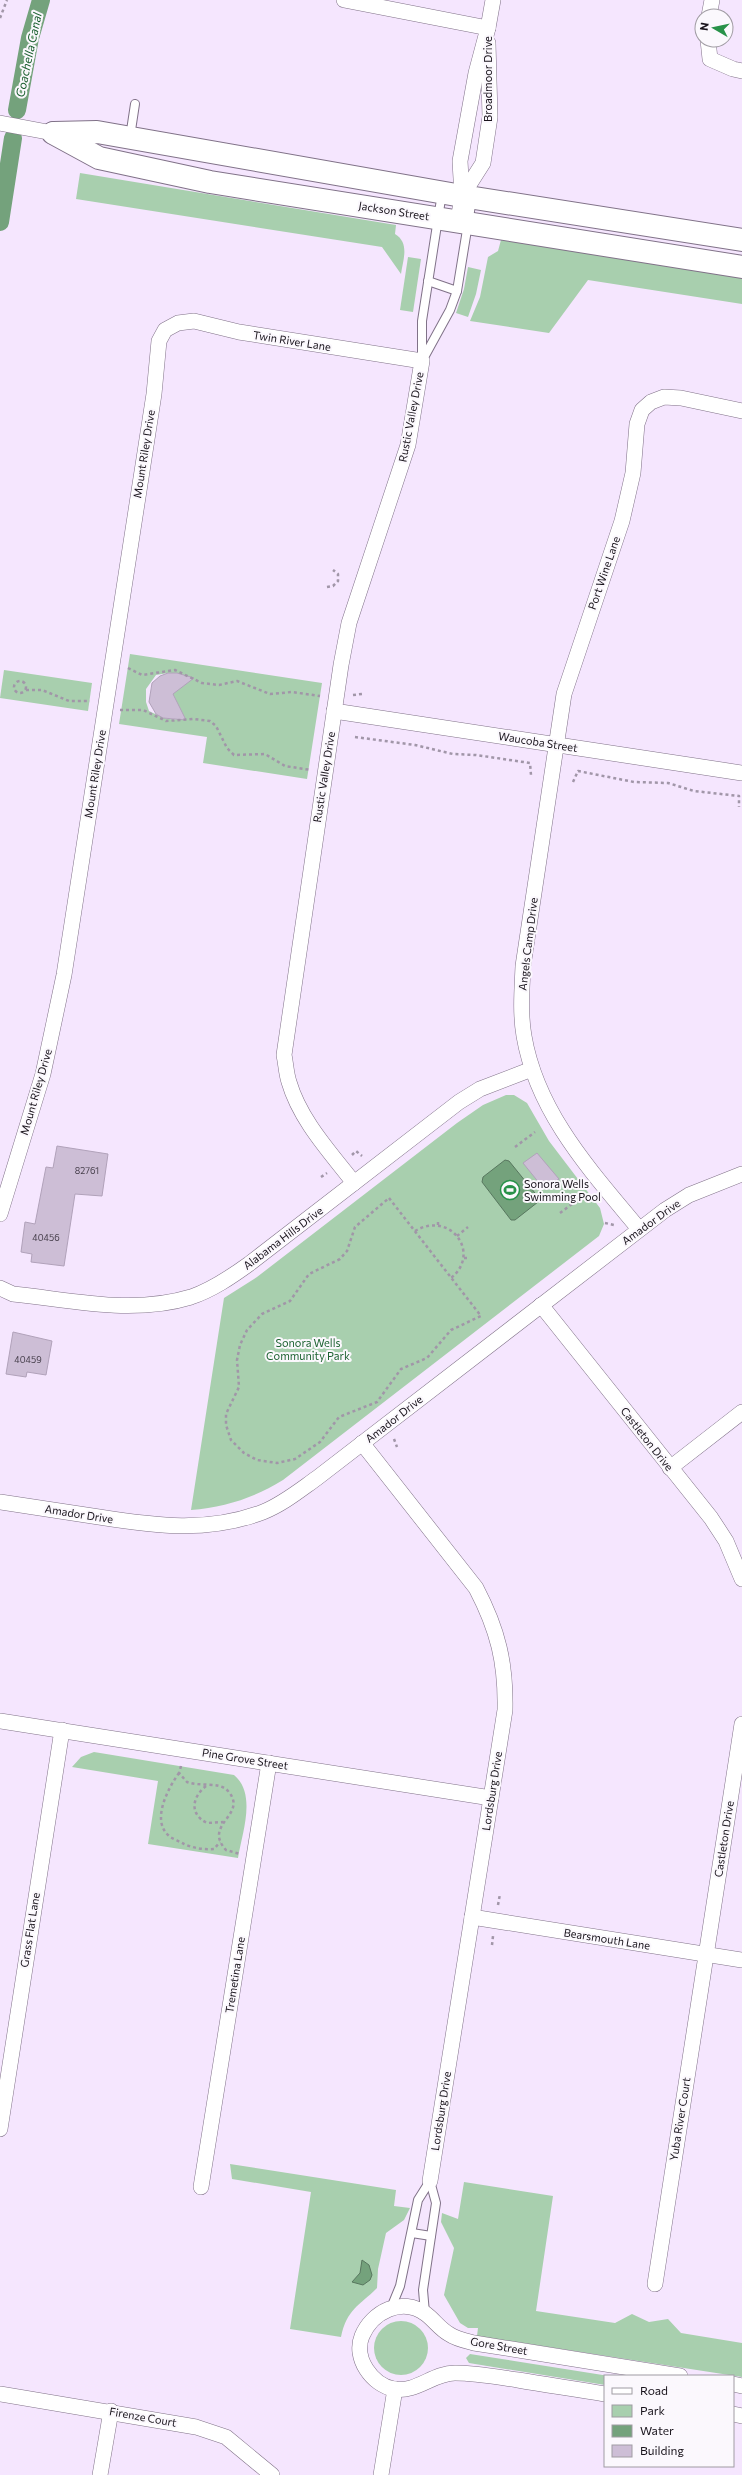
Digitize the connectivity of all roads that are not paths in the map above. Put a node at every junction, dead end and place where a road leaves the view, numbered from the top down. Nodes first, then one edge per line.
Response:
1 (344, 0) edge
2 (493, 0) edge
3 (488, 28) junction
4 (709, 48) edge
5 (742, 71) edge
6 (135, 104) dead end
7 (0, 123) edge
8 (43, 131) junction
9 (130, 138) junction
10 (459, 195) junction
11 (455, 221) junction
12 (742, 240) edge
13 (742, 266) edge
14 (428, 281) junction
15 (457, 291) junction
16 (165, 330) joint
17 (422, 361) junction
18 (742, 411) edge
19 (334, 711) junction
20 (556, 745) junction
21 (742, 773) edge
22 (532, 1069) junction
23 (742, 1174) edge
24 (354, 1183) junction
25 (0, 1214) edge
26 (639, 1229) junction
27 (0, 1288) edge
28 (541, 1305) junction
29 (742, 1412) edge
30 (362, 1443) junction
31 (670, 1468) junction
32 (0, 1502) edge
33 (742, 1579) edge
34 (0, 1720) edge
35 (742, 1724) edge
36 (62, 1730) junction
37 (269, 1763) junction
38 (491, 1798) junction
39 (472, 1917) junction
40 (706, 1954) junction
41 (742, 1960) edge
42 (0, 2129) edge
43 (430, 2181) junction
44 (201, 2187) dead end
45 (412, 2233) junction
46 (431, 2236) junction
47 (655, 2284) dead end
48 (391, 2308) junction
49 (426, 2313) junction
50 (674, 2375) edge
51 (395, 2389) junction
52 (0, 2394) edge
53 (604, 2394) edge
54 (111, 2411) junction
55 (100, 2475) edge
56 (272, 2475) edge
57 (381, 2475) edge

1 - 3 street
2 - 3 street, Broadmoor Drive
3 - 10 street, Broadmoor Drive
3 - 10 street, Broadmoor Drive
4 - 5 street
6 - 9 lane
7 - 8 street, Jackson Street
8 - 9 street, Jackson Street
8 - 11 street, Jackson Street
9 - 10 street, Jackson Street
10 - 11 street, Broadmoor Drive
10 - 12 street, Jackson Street
11 - 13 street, Jackson Street
11 - 14 lane, Rustic Valley Drive
11 - 15 lane, Rustic Valley Drive
14 - 15 lane
14 - 17 lane, Rustic Valley Drive
15 - 17 lane, Rustic Valley Drive
16 - 17 street, Twin River Lane
16 - 25 street, Mount Riley Drive
17 - 19 street, Rustic Valley Drive
18 - 20 street, Port Wine Lane
19 - 20 street, Waucoba Street
19 - 24 street, Rustic Valley Drive
20 - 21 street, Waucoba Street
20 - 22 street, Angels Camp Drive
22 - 24 street, Alabama Hills Drive
22 - 26 street, Angels Camp Drive
23 - 26 street, Amador Drive
24 - 27 street, Alabama Hills Drive
26 - 28 street, Amador Drive
28 - 30 street, Amador Drive
28 - 31 street, Castleton Drive
29 - 31 street
30 - 32 street, Amador Drive
30 - 38 street, Lordsburg Drive
31 - 33 street, Castleton Drive
34 - 36 street, Pine Grove Street
35 - 40 street, Castleton Drive
36 - 37 street, Pine Grove Street
36 - 42 street, Grass Flat Lane
37 - 38 street, Pine Grove Street
37 - 44 street, Tremetina Lane
38 - 39 street, Lordsburg Drive
39 - 40 street, Bearsmouth Lane
39 - 43 street, Lordsburg Drive
40 - 41 street, Bearsmouth Lane
40 - 47 street, Yuba River Court
43 - 45 lane, Lordsburg Drive
43 - 46 lane, Lordsburg Drive
45 - 46 lane
45 - 48 lane, Lordsburg Drive
46 - 49 lane, Lordsburg Drive
48 - 49 street, Gore Street
48 - 51 street, Gore Street
49 - 50 street, Gore Street
51 - 53 street
51 - 57 street
52 - 54 street, Firenze Court
54 - 55 street
54 - 56 street, Firenze Court

